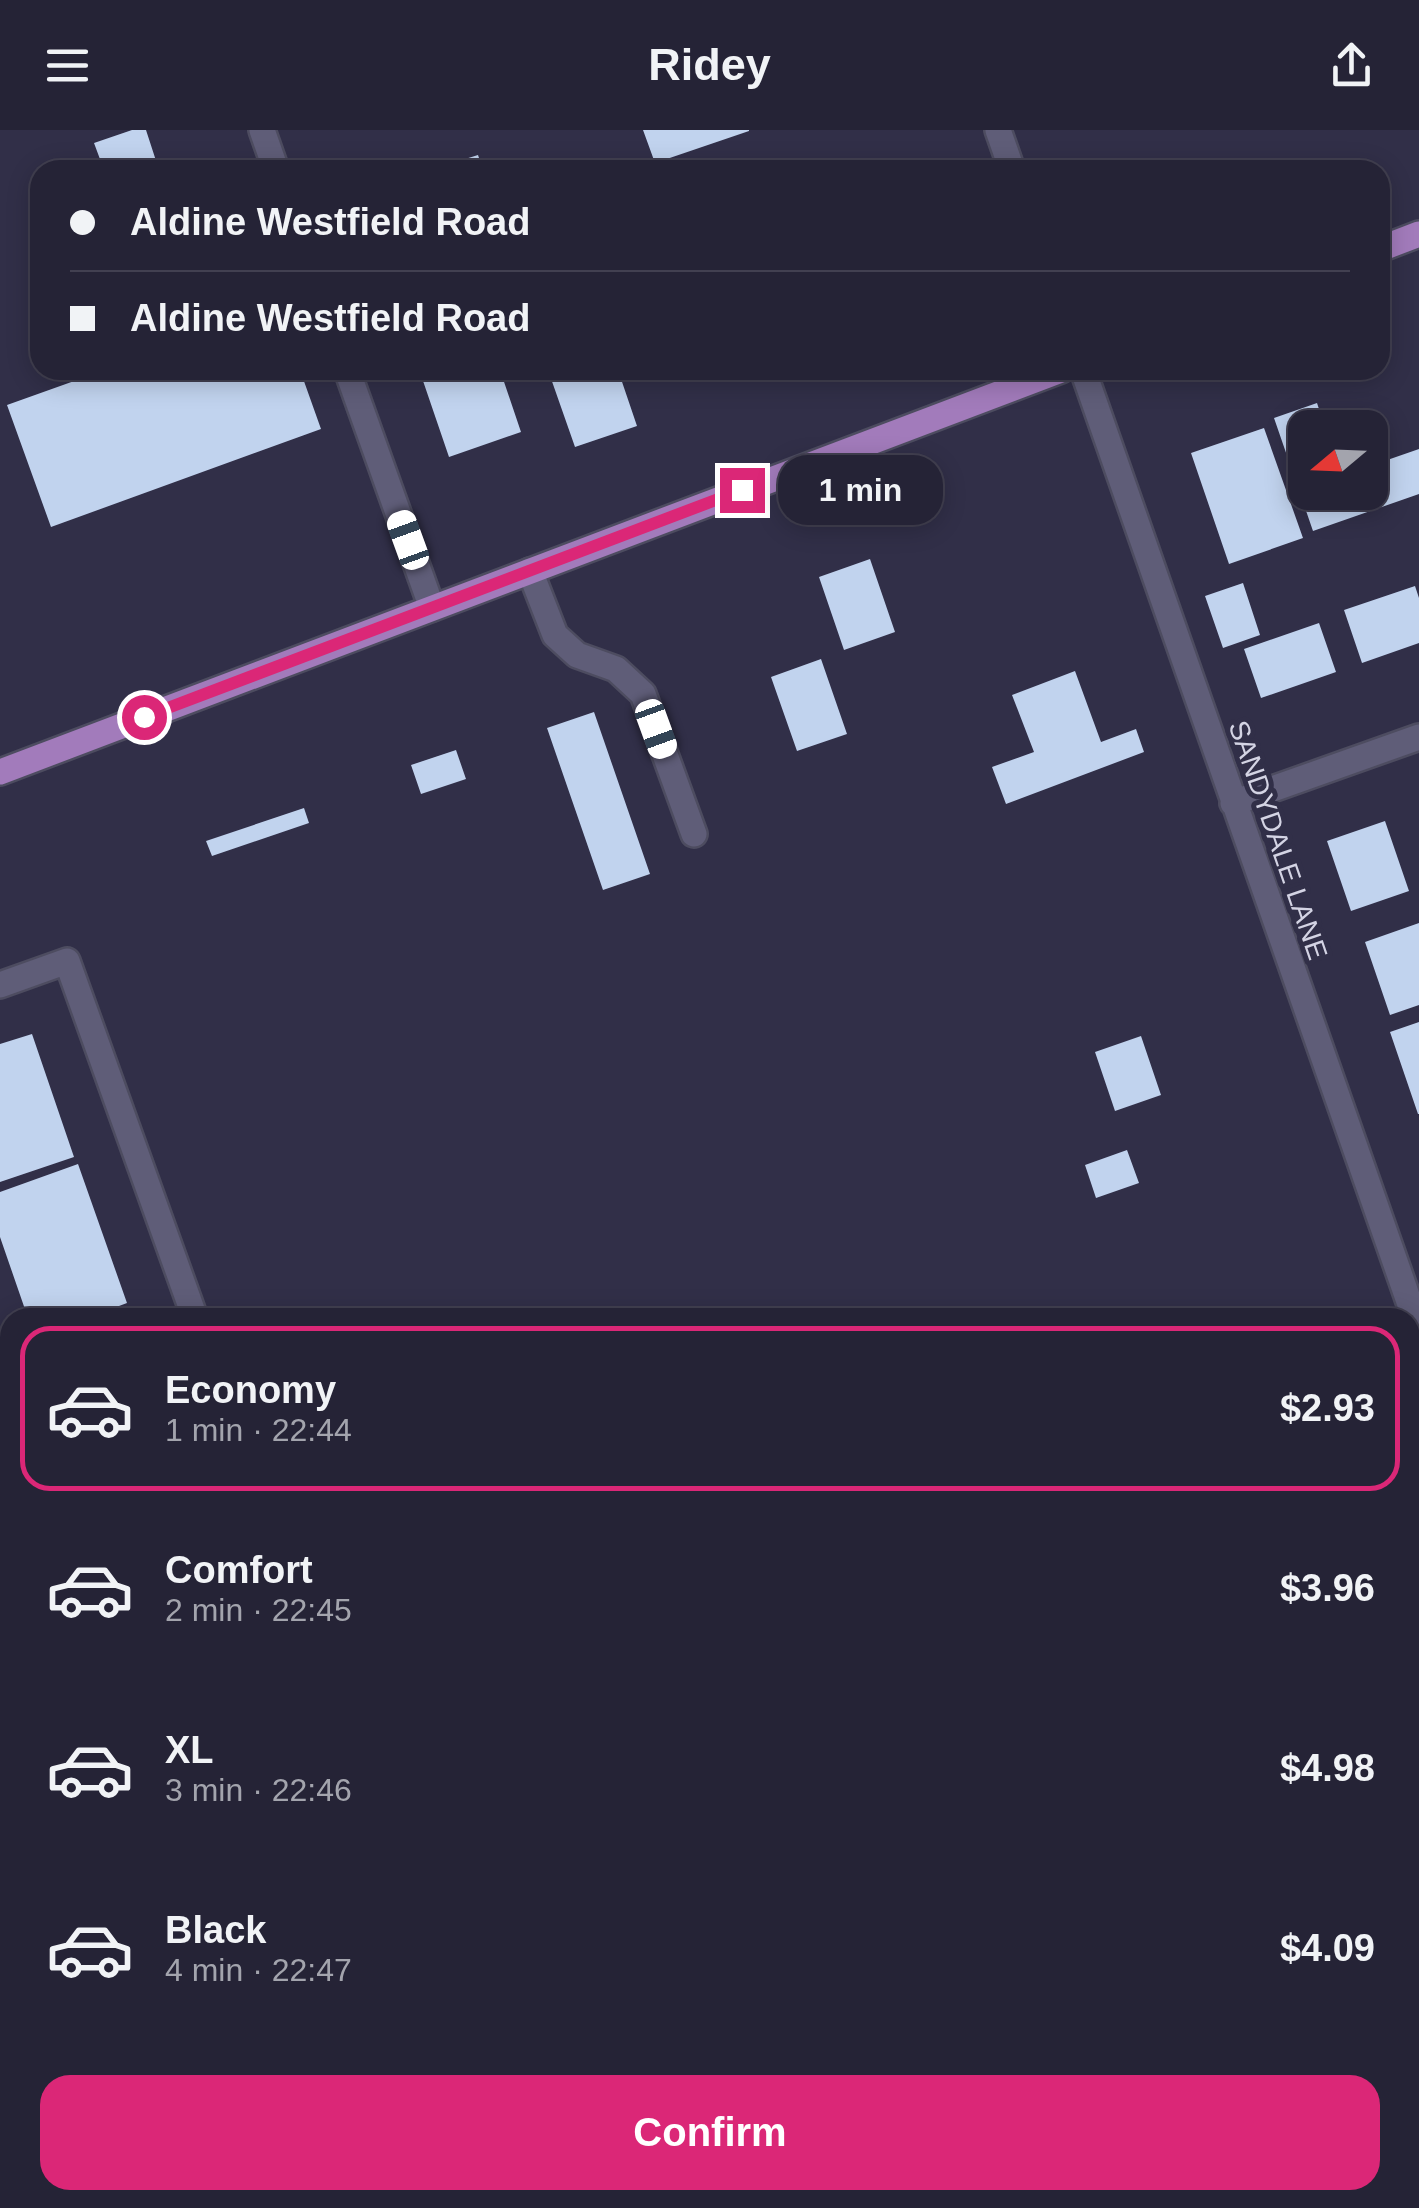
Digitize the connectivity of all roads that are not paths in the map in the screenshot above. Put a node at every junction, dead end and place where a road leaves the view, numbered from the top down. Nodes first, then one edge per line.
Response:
1 (262, 130) edge
2 (998, 130) edge
3 (272, 160) edge
4 (1008, 160) edge
5 (1419, 234) edge
6 (1390, 245) edge
7 (351, 380) edge
8 (1034, 380) edge
9 (1086, 380) edge
10 (530, 571) junction
11 (432, 608) junction
12 (1419, 737) edge
13 (0, 772) edge
14 (1233, 802) junction
15 (694, 834) dead end
16 (0, 985) edge
17 (191, 1308) edge
18 (1411, 1308) edge

1 - 3 street
2 - 4 street
5 - 6 main road
7 - 11 street
8 - 10 main road
9 - 14 street, SANDYDALE LANE
10 - 11 main road
10 - 15 street
11 - 13 main road
12 - 14 street
14 - 18 street, SANDYDALE LANE
16 - 17 street

